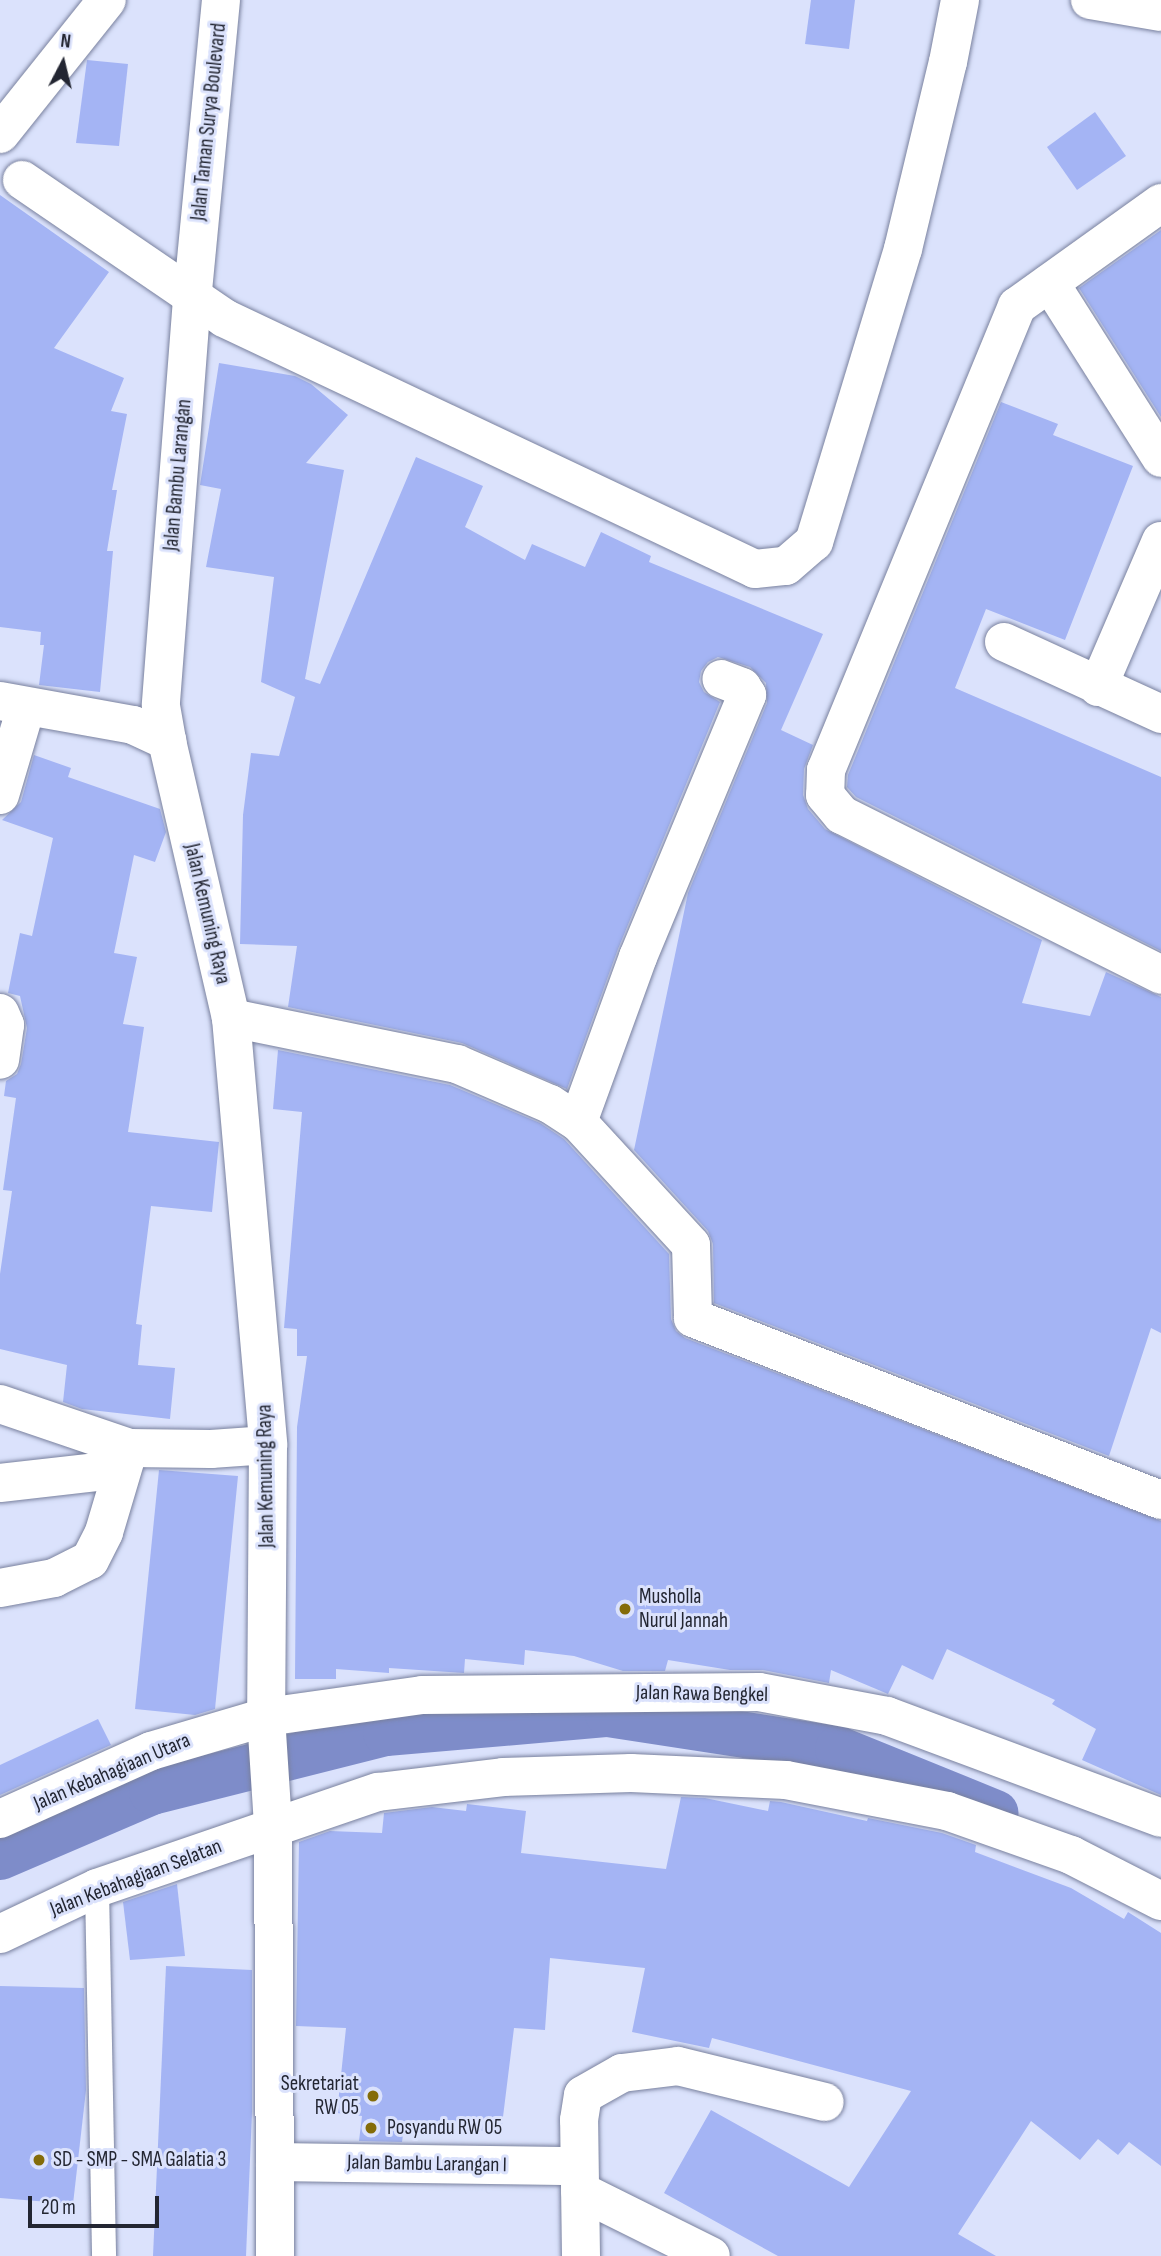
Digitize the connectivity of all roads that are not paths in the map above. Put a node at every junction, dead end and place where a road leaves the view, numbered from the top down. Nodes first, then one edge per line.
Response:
1 (107, 0) edge
2 (221, 0) edge
3 (960, 0) edge
4 (1090, 0) edge
5 (1161, 12) edge
6 (0, 134) edge
7 (22, 180) dead end
8 (1161, 203) edge
9 (198, 244) joint
10 (1050, 283) junction
11 (192, 299) junction
12 (1161, 458) edge
13 (1161, 541) edge
14 (1004, 642) dead end
15 (722, 679) dead end
16 (1098, 687) junction
17 (13, 704) edge
18 (163, 710) junction
19 (1161, 714) edge
20 (96, 718) junction
21 (0, 795) edge
22 (1161, 975) edge
23 (0, 1013) edge
24 (231, 1018) junction
25 (0, 1060) edge
26 (578, 1122) junction
27 (0, 1404) edge
28 (268, 1445) junction
29 (125, 1459) junction
30 (0, 1483) edge
31 (1161, 1500) edge
32 (0, 1588) edge
33 (266, 1724) junction
34 (272, 1812) junction
35 (1161, 1818) edge
36 (0, 1819) edge
37 (97, 1888) junction
38 (1161, 1901) edge
39 (0, 1934) edge
40 (825, 2102) dead end
41 (275, 2162) junction
42 (579, 2178) junction
43 (104, 2256) edge
44 (275, 2256) edge
45 (580, 2256) edge
46 (711, 2256) edge

1 - 6 street
2 - 9 street, Jalan Taman Surya Boulevard
3 - 11 street
4 - 5 street
7 - 11 street
8 - 10 street
9 - 11 street, Jalan Bambu Larangan
10 - 12 street
10 - 22 street
11 - 18 street, Jalan Bambu Larangan
13 - 16 street
14 - 16 street
15 - 26 street
16 - 19 street
17 - 20 street
17 - 21 street
18 - 20 street
18 - 20 street
18 - 24 street, Jalan Kemuning Raya
23 - 25 street
24 - 26 street
24 - 28 street, Jalan Kemuning Raya
26 - 31 street
27 - 29 street
28 - 29 street
28 - 33 street, Jalan Kemuning Raya
29 - 30 street
29 - 32 street
33 - 34 street, Jalan Kemuning Raya
33 - 35 street, Jalan Rawa Bengkel
33 - 36 street, Jalan Kebahagiaan Utara
34 - 37 street, Jalan Kebahagiaan Selatan
34 - 38 street
34 - 41 street, Jalan Kemuning Raya
37 - 39 street, Jalan Kebahagiaan Selatan
37 - 43 lane
40 - 42 street
41 - 42 street, Jalan Bambu Larangan I
41 - 44 street, Jalan Kemuning Raya
42 - 45 street
42 - 46 street

